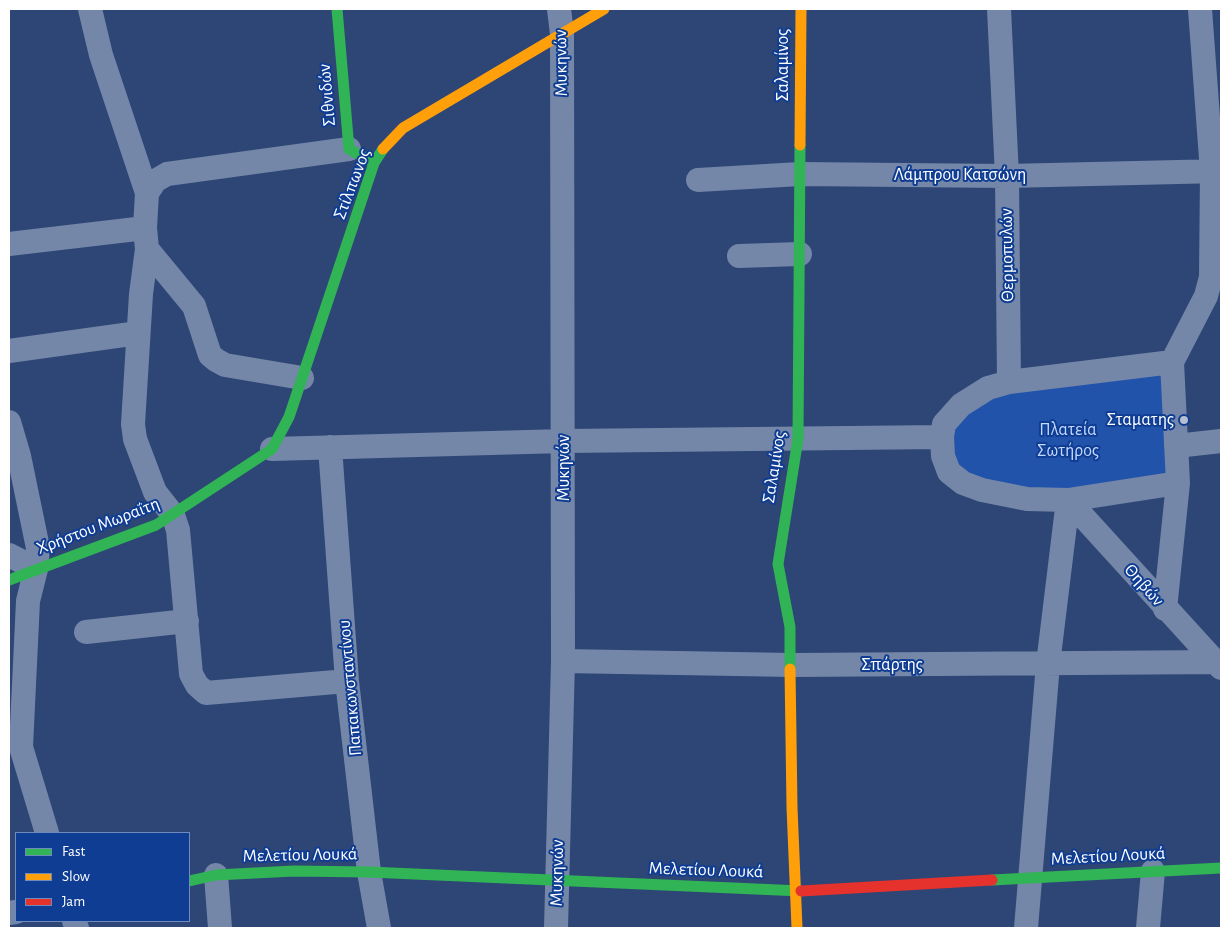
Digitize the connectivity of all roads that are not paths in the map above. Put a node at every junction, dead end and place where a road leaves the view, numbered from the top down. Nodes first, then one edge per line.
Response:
1 (90, 9) edge
2 (337, 9) edge
3 (558, 9) edge
4 (604, 9) edge
5 (801, 9) edge
6 (999, 9) edge
7 (1200, 9) edge
8 (562, 34) junction
9 (349, 149) junction
10 (374, 163) junction
11 (1216, 171) edge
12 (800, 174) junction
13 (1007, 176) junction
14 (698, 180) dead end
15 (147, 193) junction
16 (146, 238) junction
17 (9, 244) edge
18 (800, 254) junction
19 (739, 256) dead end
20 (138, 333) junction
21 (9, 351) edge
22 (1172, 362) junction
23 (302, 378) junction
24 (1009, 382) junction
25 (9, 422) edge
26 (942, 438) junction
27 (798, 439) junction
28 (564, 441) junction
29 (1221, 442) edge
30 (1176, 446) junction
31 (330, 447) junction
32 (272, 450) junction
33 (1178, 483) junction
34 (1068, 500) junction
35 (173, 515) junction
36 (9, 555) edge
37 (36, 569) junction
38 (9, 580) edge
39 (1165, 609) junction
40 (186, 621) junction
41 (86, 632) dead end
42 (563, 661) junction
43 (1048, 664) junction
44 (1219, 664) edge
45 (792, 665) junction
46 (347, 681) junction
47 (15, 696) edge
48 (15, 750) edge
49 (47, 832) edge
50 (1221, 868) edge
51 (1153, 871) junction
52 (369, 872) junction
53 (216, 875) junction
54 (1029, 878) junction
55 (190, 881) edge
56 (557, 881) junction
57 (796, 891) junction
58 (220, 928) edge
59 (379, 928) edge
60 (556, 928) edge
61 (797, 928) edge
62 (1026, 928) edge
63 (1148, 928) edge

1 - 15 street
2 - 9 street, Σιθνιδών
3 - 8 street, Μυκηνών
4 - 8 street, Στίλπωνος
5 - 12 street, Σαλαμίνος
6 - 13 street, Θερμοπυλών
7 - 11 street
8 - 10 street, Στίλπωνος
8 - 28 street, Μυκηνών
9 - 10 street, Σιθνιδών
9 - 15 street
10 - 23 street, Στίλπωνος
11 - 13 street, Λάμπρου Κατσώνη
11 - 22 street
12 - 13 street, Λάμπρου Κατσώνη
12 - 14 street, Λάμπρου Κατσώνη
12 - 18 street, Σαλαμίνος
13 - 24 street, Θερμοπυλών
15 - 16 street
16 - 17 street
16 - 20 street
16 - 23 street
18 - 19 street
18 - 27 street, Σαλαμίνος
20 - 21 street
20 - 35 street
22 - 24 street
22 - 30 street
23 - 32 street, Στίλπωνος
24 - 26 street
25 - 37 street
26 - 27 street
26 - 34 street
27 - 28 street
27 - 45 street, Σαλαμίνος
28 - 31 street
28 - 42 street, Μυκηνών
29 - 30 street
30 - 33 street
31 - 32 street
31 - 46 street, Παπακωνσταντίνου
32 - 35 street, Χρήστου Μωραΐτη
33 - 34 street
33 - 39 street
34 - 39 street, Θηβών
34 - 43 street
35 - 37 street, Χρήστου Μωραΐτη
35 - 40 street
36 - 37 street
37 - 38 street, Χρήστου Μωραΐτη
37 - 47 street
39 - 44 street, Θηβών
40 - 41 street
40 - 46 street
42 - 45 street, Σπάρτης
42 - 56 street, Μυκηνών
43 - 44 street, Σπάρτης
43 - 45 street, Σπάρτης
43 - 54 street
45 - 57 street, Σαλαμίνος
46 - 52 street, Παπακωνσταντίνου
47 - 48 street
48 - 49 street
50 - 51 street, Μελετίου Λουκά
51 - 54 street, Μελετίου Λουκά
51 - 63 street
52 - 53 street, Μελετίου Λουκά
52 - 56 street, Μελετίου Λουκά
52 - 59 street, Παπακωνσταντίνου
53 - 55 street, Μελετίου Λουκά
53 - 58 street
54 - 57 street, Μελετίου Λουκά
54 - 62 street
56 - 57 street, Μελετίου Λουκά
56 - 60 street, Μυκηνών
57 - 61 street, Σαλαμίνος

